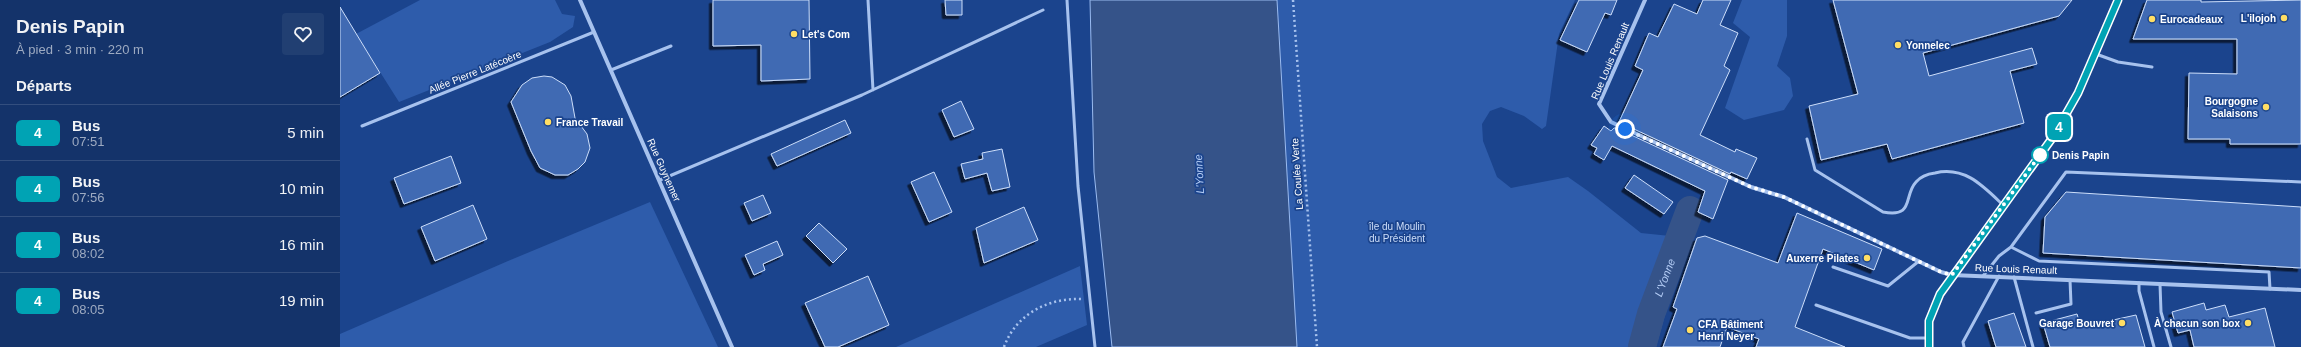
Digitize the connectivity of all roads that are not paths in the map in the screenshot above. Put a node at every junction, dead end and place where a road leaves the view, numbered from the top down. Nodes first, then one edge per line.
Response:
1 (580, 0) edge
2 (868, 0) edge
3 (1067, 0) edge
4 (1645, 0) edge
5 (2118, 0) edge
6 (1043, 10) dead end
7 (594, 32) junction
8 (671, 46) dead end
9 (2096, 54) junction
10 (2152, 67) dead end
11 (611, 70) junction
12 (873, 90) junction
13 (362, 126) dead end
14 (1807, 140) dead end
15 (660, 180) junction
16 (2301, 182) edge
17 (2003, 205) junction
18 (2011, 247) junction
19 (1919, 261) junction
20 (1833, 267) dead end
21 (1952, 275) junction
22 (1983, 276) junction
23 (1999, 276) junction
24 (2014, 277) junction
25 (2070, 280) junction
26 (2139, 283) junction
27 (2160, 284) junction
28 (2270, 289) junction
29 (2301, 290) edge
30 (1816, 305) dead end
31 (2036, 313) dead end
32 (1928, 338) junction
33 (732, 347) edge
34 (1095, 347) edge
35 (1929, 347) edge
36 (1964, 347) edge
37 (2033, 347) edge
38 (2154, 347) edge
39 (2171, 347) edge

1 - 7 street, Rue Guynemer
2 - 12 lane
3 - 34 lane
4 - 19 street, Rue Louis Renault
5 - 9 street
6 - 12 lane
7 - 11 street, Rue Guynemer
7 - 13 lane, Allée Pierre Latécoère
8 - 11 lane
9 - 10 lane
9 - 17 street
11 - 15 street, Rue Guynemer
12 - 15 lane
14 - 17 lane
15 - 33 street, Rue Guynemer
16 - 18 lane
17 - 21 street
18 - 22 lane
18 - 28 lane
19 - 20 lane
19 - 21 street, Rue Louis Renault
21 - 22 street, Rue Louis Renault
21 - 32 street
22 - 23 street, Rue Louis Renault
23 - 24 street, Rue Louis Renault
23 - 36 lane
24 - 25 street, Rue Louis Renault
24 - 37 lane
25 - 26 street, Rue Louis Renault
25 - 31 lane
26 - 27 street, Rue Louis Renault
26 - 38 lane
27 - 28 street, Rue Louis Renault
27 - 39 lane
28 - 29 street, Rue Louis Renault
30 - 32 lane
32 - 35 street

